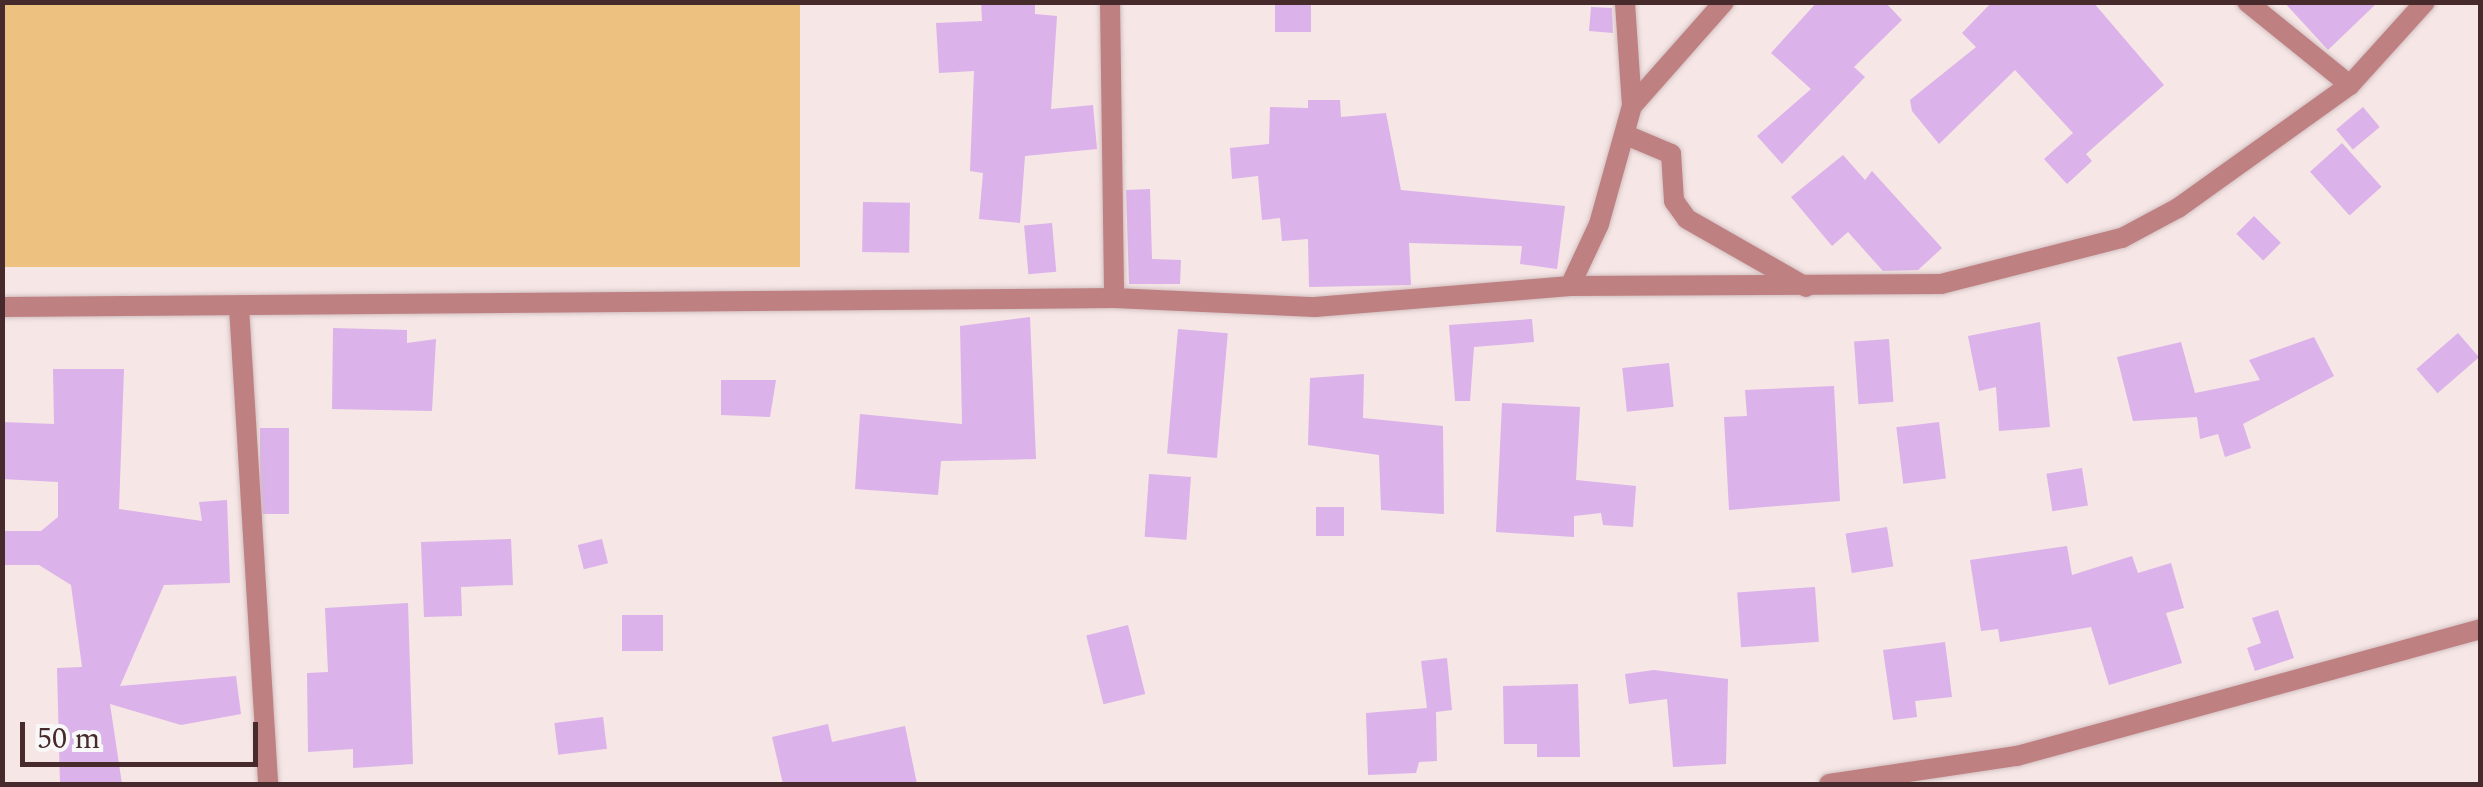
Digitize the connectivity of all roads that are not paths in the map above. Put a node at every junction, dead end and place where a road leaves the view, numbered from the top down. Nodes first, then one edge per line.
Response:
1 (1110, 2) edge
2 (1625, 2) edge
3 (1724, 2) edge
4 (2247, 2) edge
5 (2424, 2) edge
6 (2350, 86) junction
7 (1632, 106) junction
8 (1626, 135) junction
9 (1570, 286) junction
10 (1808, 288) junction
11 (1114, 298) junction
12 (2, 306) edge
13 (239, 306) junction
14 (2480, 629) edge
15 (268, 784) edge
16 (1829, 784) edge

1 - 11 street
2 - 7 street
3 - 7 street
4 - 6 street
5 - 6 street
6 - 10 street
7 - 8 street
8 - 9 street
8 - 10 street
9 - 10 street
9 - 11 street
11 - 13 street
12 - 13 street
13 - 15 street
14 - 16 street

